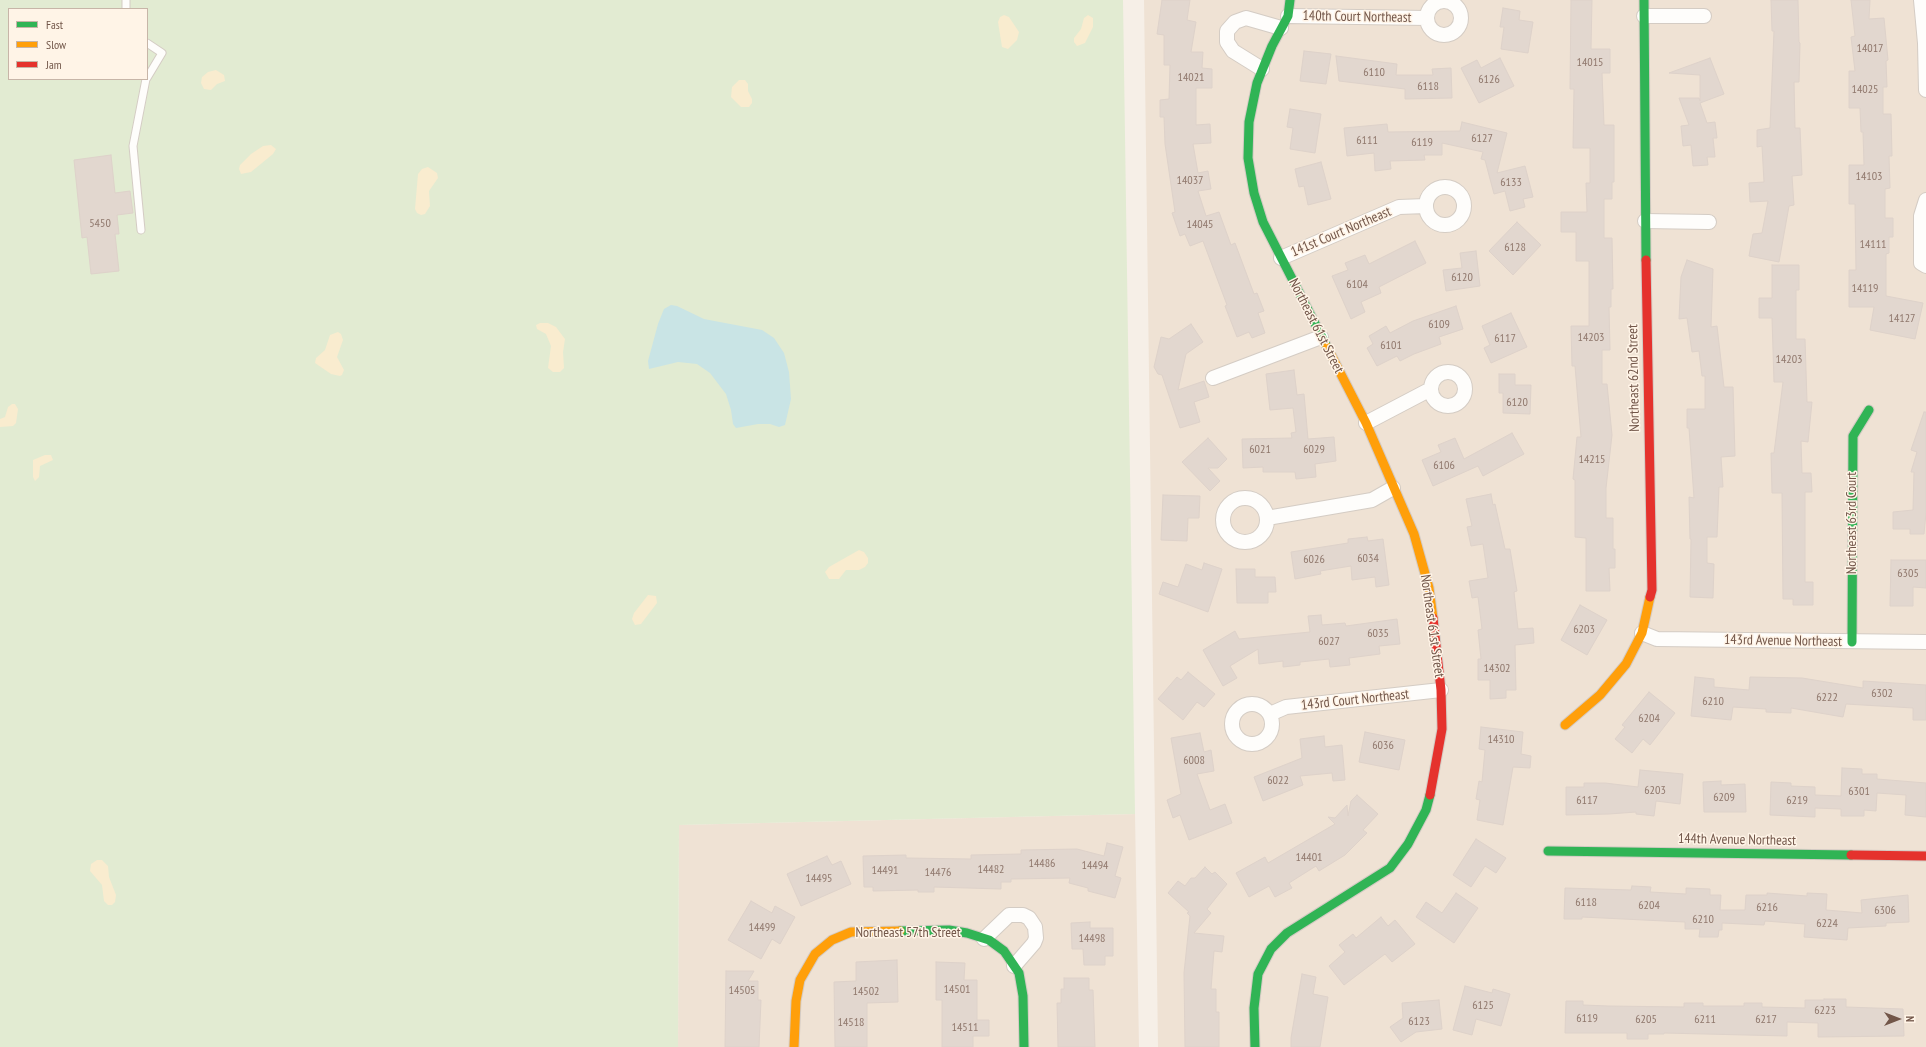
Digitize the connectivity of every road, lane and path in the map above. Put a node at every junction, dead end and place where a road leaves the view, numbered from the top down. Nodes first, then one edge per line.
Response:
1 (1290, 0) edge
2 (1644, 0) edge
3 (1921, 0) edge
4 (1644, 16) junction
5 (1704, 16) dead end
6 (1427, 18) dead end
7 (1285, 22) junction
8 (148, 44) edge
9 (1262, 69) junction
10 (148, 76) edge
11 (147, 80) edge
12 (1926, 90) edge
13 (1926, 200) edge
14 (1426, 206) dead end
15 (1646, 221) junction
16 (1709, 222) dead end
17 (141, 230) dead end
18 (1280, 258) junction
19 (1926, 266) edge
20 (1321, 336) junction
21 (1213, 378) dead end
22 (1431, 391) dead end
23 (1869, 410) dead end
24 (1366, 423) junction
25 (1394, 488) junction
26 (1267, 518) dead end
27 (1642, 633) junction
28 (1852, 642) junction
29 (1926, 642) edge
30 (1441, 690) junction
31 (1270, 714) dead end
32 (1565, 725) dead end
33 (1548, 851) dead end
34 (1926, 856) edge
35 (984, 939) junction
36 (1014, 966) junction
37 (794, 1047) edge
38 (1024, 1047) edge
39 (1255, 1047) edge

1 - 7 street, Northeast 61st Street
2 - 4 street, Northeast 62nd Street
3 - 12 street
4 - 5 street
4 - 15 street, Northeast 62nd Street
6 - 7 street, 140th Court Northeast
7 - 9 street, Northeast 61st Street
7 - 9 street
8 - 10 lane
9 - 18 street, Northeast 61st Street
11 - 17 lane
13 - 19 street
14 - 18 street, 141st Court Northeast
15 - 16 street
15 - 27 street, Northeast 62nd Street
18 - 20 street, Northeast 61st Street
20 - 21 street
20 - 24 street, Northeast 61st Street
22 - 24 street
23 - 28 street, Northeast 63rd Court
24 - 25 street, Northeast 61st Street
25 - 26 street
25 - 30 street, Northeast 61st Street
27 - 28 street, 143rd Avenue Northeast
27 - 32 street, Northeast 62nd Street
28 - 29 street, 143rd Avenue Northeast
30 - 31 street, 143rd Court Northeast
30 - 39 street, Northeast 61st Street
33 - 34 street, 144th Avenue Northeast
35 - 36 street, Northeast 57th Street
35 - 36 street
35 - 37 street, Northeast 57th Street
36 - 38 street

